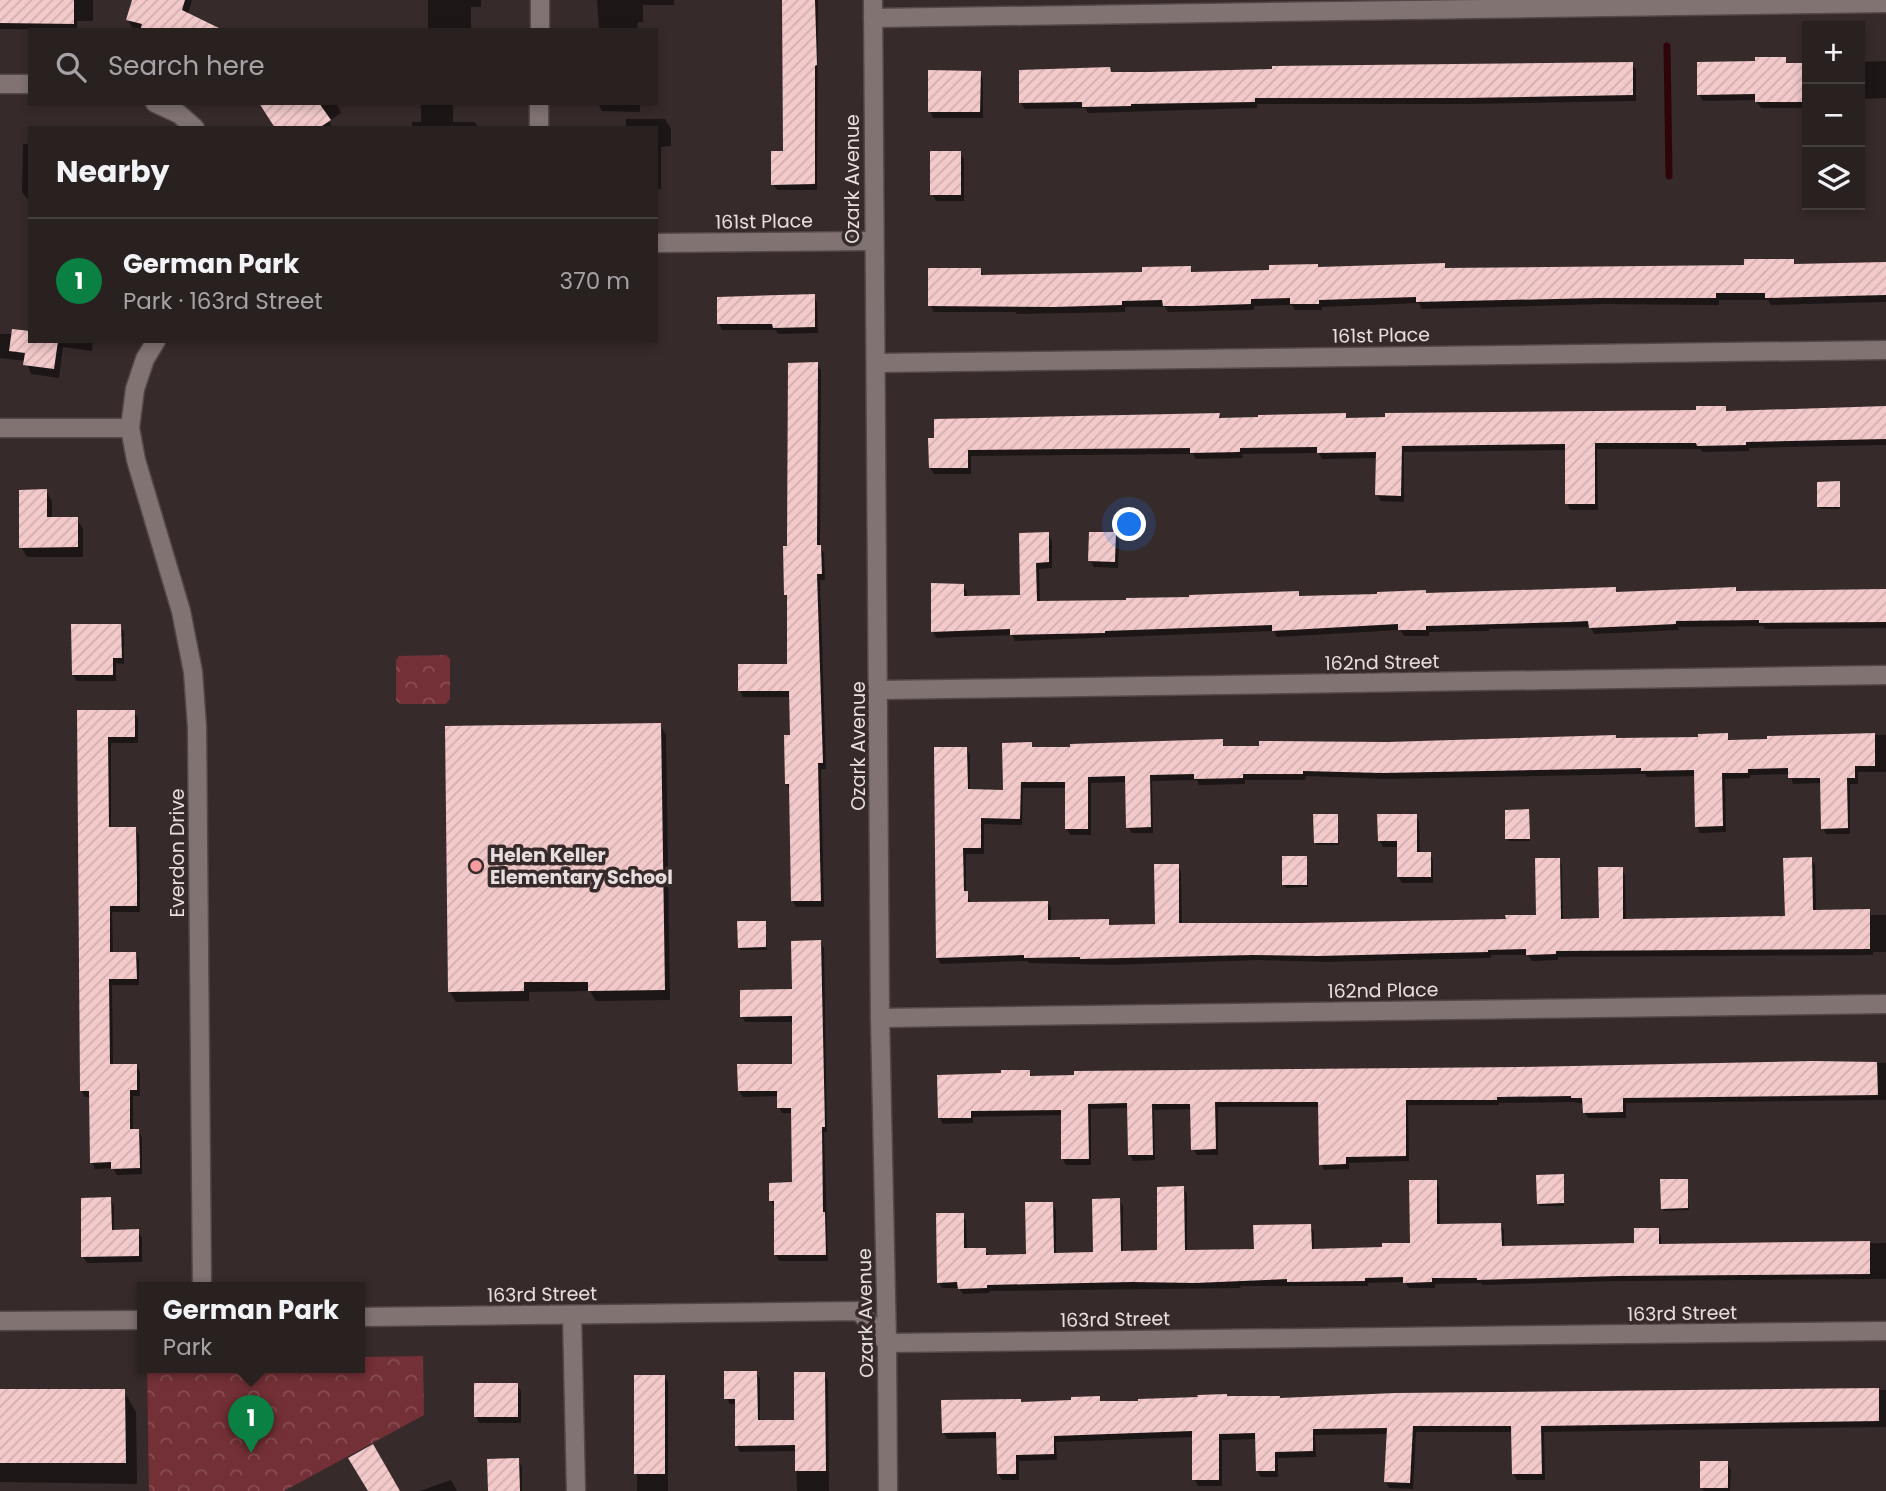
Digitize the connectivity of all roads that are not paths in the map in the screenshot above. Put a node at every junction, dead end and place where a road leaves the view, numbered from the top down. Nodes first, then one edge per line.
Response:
1 (540, 0) edge
2 (1886, 3) edge
3 (873, 9) edge
4 (540, 28) edge
5 (0, 84) edge
6 (28, 84) edge
7 (159, 105) edge
8 (540, 105) edge
9 (193, 126) edge
10 (539, 126) edge
11 (873, 241) junction
12 (658, 243) edge
13 (155, 343) edge
14 (1886, 350) edge
15 (876, 363) junction
16 (0, 428) edge
17 (131, 428) junction
18 (1886, 676) edge
19 (879, 691) junction
20 (1886, 1004) edge
21 (880, 1018) junction
22 (202, 1282) edge
23 (572, 1315) junction
24 (365, 1318) edge
25 (137, 1320) edge
26 (0, 1321) edge
27 (1886, 1331) edge
28 (887, 1343) junction
29 (576, 1491) edge
30 (888, 1491) edge

1 - 4 street
2 - 3 street
3 - 11 street, Ozark Avenue
5 - 6 street
7 - 9 street
8 - 10 street
11 - 12 street, 161st Place
11 - 15 street, Ozark Avenue
13 - 17 street
14 - 15 street, 161st Place
15 - 19 street, Ozark Avenue
16 - 17 street
17 - 22 street, Everdon Drive
18 - 19 street, 162nd Street
19 - 21 street, Ozark Avenue
20 - 21 street, 162nd Place
21 - 28 street, Ozark Avenue
23 - 24 street, 163rd Street
23 - 28 street, 163rd Street
23 - 29 street
25 - 26 street
27 - 28 street, 163rd Street
28 - 30 street, Ozark Avenue

